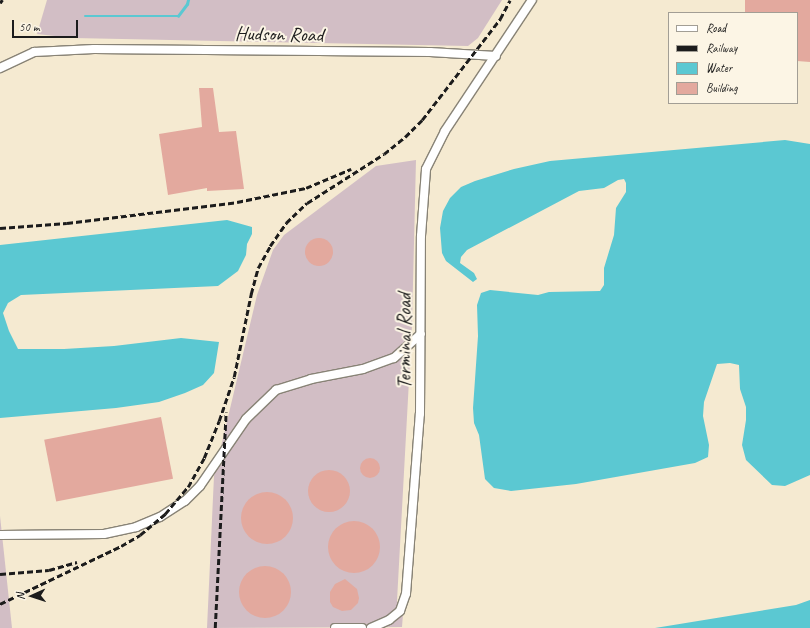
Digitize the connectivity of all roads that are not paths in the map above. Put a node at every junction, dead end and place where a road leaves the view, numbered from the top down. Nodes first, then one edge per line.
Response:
1 (532, 0) edge
2 (496, 56) junction
3 (0, 68) edge
4 (421, 334) junction
5 (0, 535) edge
6 (335, 628) edge
7 (362, 628) edge
8 (371, 628) edge

1 - 2 street
2 - 3 street, Hudson Road
2 - 4 street, Terminal Road
4 - 5 street
4 - 8 street, Terminal Road
6 - 7 street

